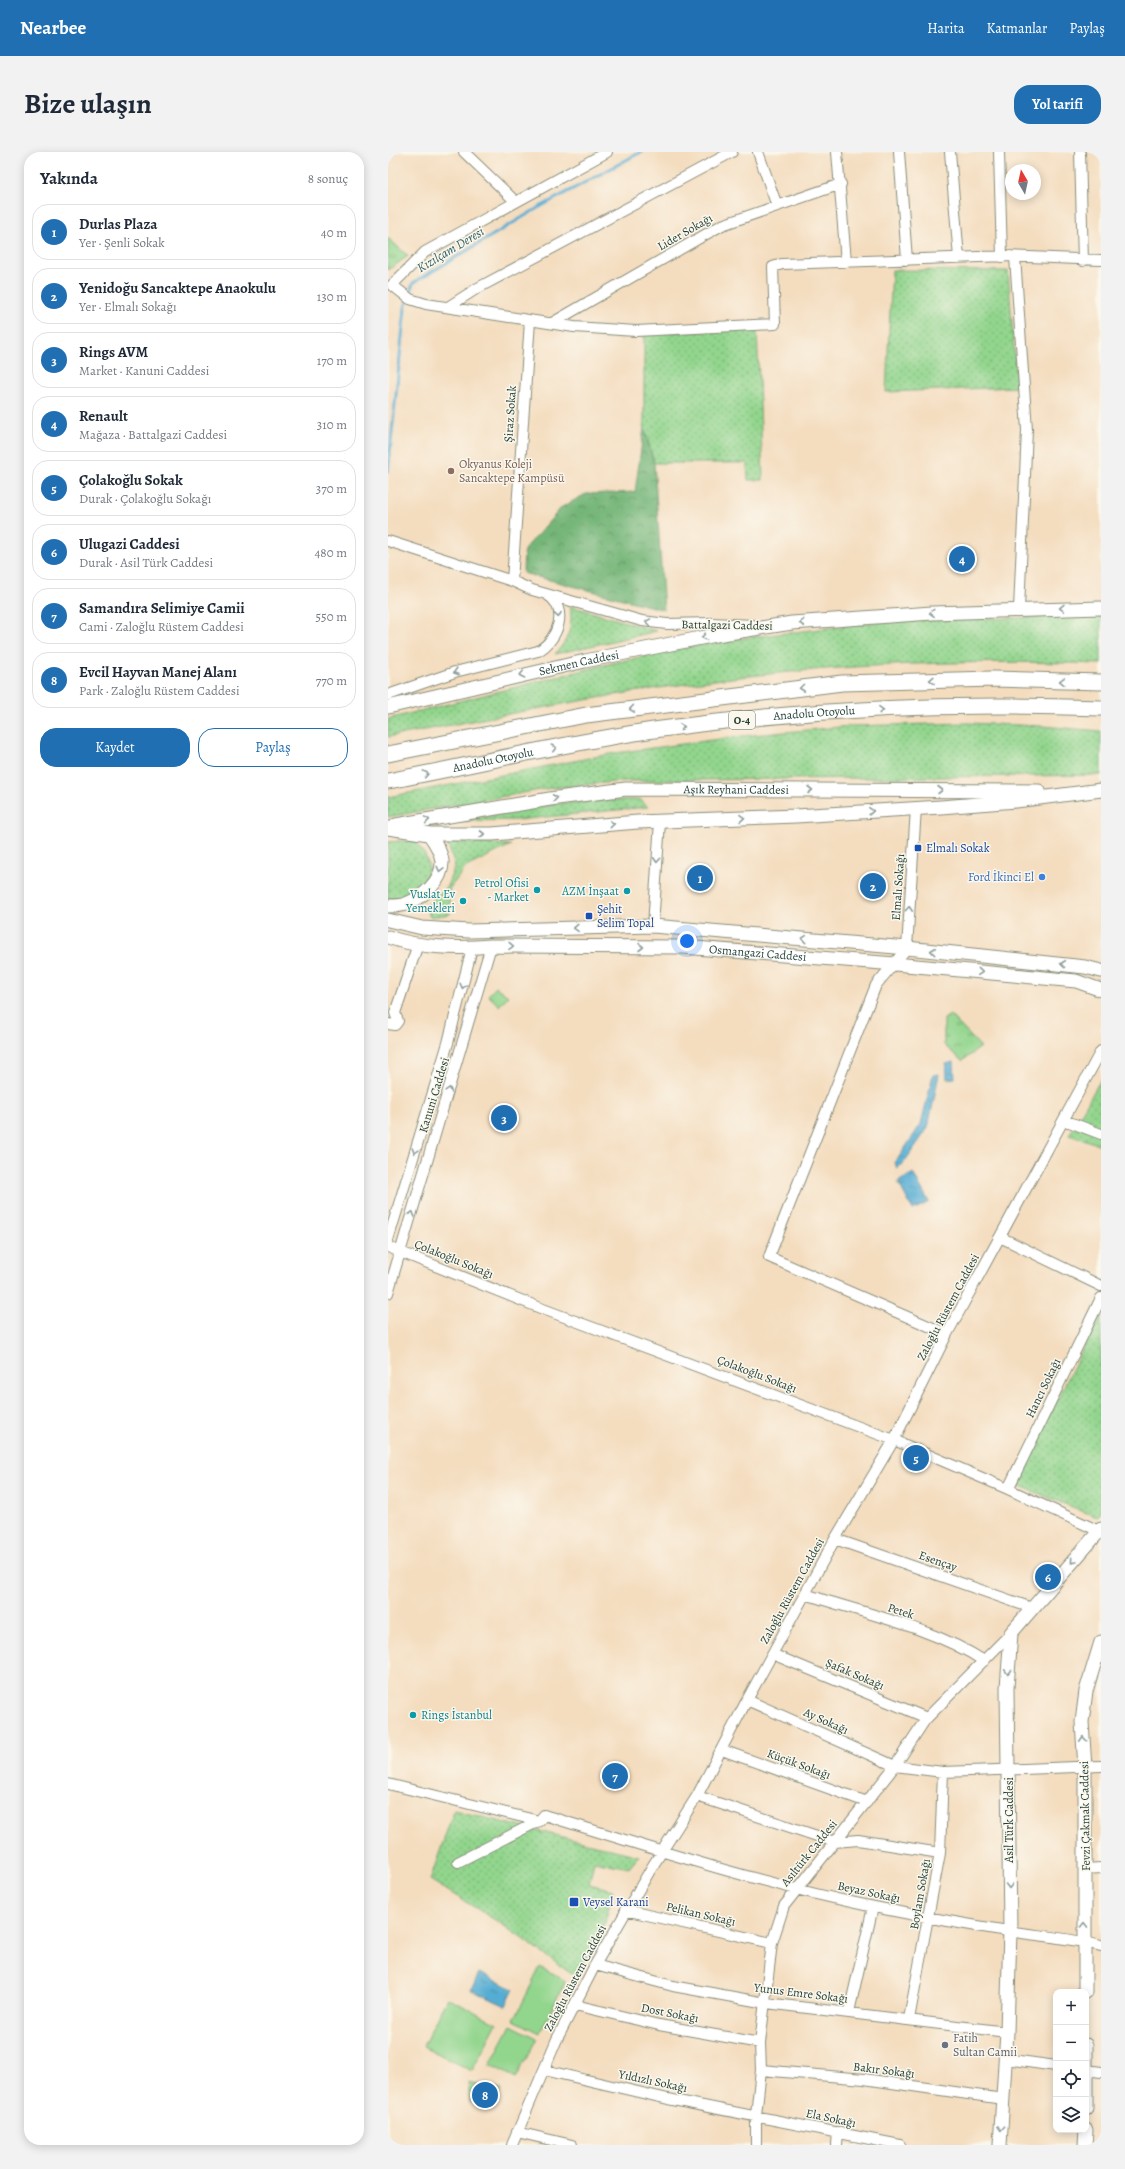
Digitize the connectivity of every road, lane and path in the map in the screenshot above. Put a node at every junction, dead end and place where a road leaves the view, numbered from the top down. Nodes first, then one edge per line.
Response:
1 (464, 152) edge
2 (607, 152) edge
3 (732, 152) edge
4 (758, 152) edge
5 (838, 152) edge
6 (898, 152) edge
7 (950, 152) edge
8 (999, 152) edge
9 (1080, 152) edge
10 (841, 184) junction
11 (516, 202) junction
12 (777, 206) junction
13 (1002, 257) junction
14 (1015, 257) junction
15 (959, 258) junction
16 (907, 260) junction
17 (1101, 260) edge
18 (1083, 261) junction
19 (846, 262) junction
20 (390, 284) edge
21 (448, 307) junction
22 (530, 321) junction
23 (552, 323) junction
24 (388, 541) edge
25 (512, 581) junction
26 (532, 590) junction
27 (1101, 608) edge
28 (1019, 609) junction
29 (770, 626) junction
30 (1101, 682) edge
31 (388, 695) edge
32 (388, 707) edge
33 (1101, 708) edge
34 (388, 754) edge
35 (388, 781) edge
36 (1101, 790) edge
37 (1086, 791) junction
38 (916, 808) junction
39 (660, 821) junction
40 (388, 827) edge
41 (429, 834) junction
42 (388, 906) edge
43 (388, 920) edge
44 (653, 926) junction
45 (483, 931) junction
46 (390, 939) edge
47 (418, 944) junction
48 (491, 946) junction
49 (472, 948) junction
50 (907, 948) junction
51 (895, 964) junction
52 (1101, 971) edge
53 (1101, 990) edge
54 (391, 1014) edge
55 (388, 1024) edge
56 (1101, 1051) edge
57 (1064, 1120) junction
58 (1101, 1134) edge
59 (1000, 1237) junction
60 (388, 1240) edge
61 (388, 1247) edge
62 (401, 1252) junction
63 (1101, 1286) edge
64 (388, 1293) edge
65 (1101, 1298) edge
66 (947, 1334) junction
67 (894, 1440) junction
68 (1008, 1489) junction
69 (1100, 1531) edge
70 (835, 1539) junction
71 (805, 1594) junction
72 (1032, 1608) junction
73 (1011, 1633) junction
74 (1101, 1642) edge
75 (772, 1654) junction
76 (984, 1661) junction
77 (747, 1700) junction
78 (927, 1718) junction
79 (722, 1750) junction
80 (895, 1766) junction
81 (1101, 1766) edge
82 (1085, 1768) junction
83 (1008, 1769) junction
84 (943, 1772) junction
85 (388, 1784) edge
86 (697, 1796) junction
87 (867, 1802) junction
88 (538, 1821) junction
89 (835, 1842) junction
90 (661, 1852) junction
91 (940, 1853) junction
92 (458, 1862) dead end
93 (1101, 1868) edge
94 (1086, 1869) junction
95 (795, 1889) junction
96 (873, 1907) junction
97 (625, 1910) junction
98 (929, 1918) junction
99 (1010, 1931) junction
100 (1084, 1942) junction
101 (772, 1943) junction
102 (1101, 1946) edge
103 (595, 1965) junction
104 (1085, 1989) edge
105 (766, 2003) junction
106 (575, 2005) junction
107 (849, 2012) junction
108 (909, 2019) junction
109 (1007, 2032) junction
110 (760, 2043) junction
111 (1006, 2059) junction
112 (1053, 2066) edge
113 (544, 2070) junction
114 (761, 2070) junction
115 (1089, 2070) edge
116 (1101, 2072) edge
117 (1003, 2099) junction
118 (756, 2115) junction
119 (517, 2132) junction
120 (838, 2132) junction
121 (1086, 2133) edge
122 (512, 2145) edge
123 (572, 2145) edge
124 (756, 2145) edge
125 (837, 2145) edge
126 (900, 2145) edge
127 (1000, 2145) edge
128 (1086, 2145) edge

1 - 11 street
2 - 11 street
3 - 21 street
4 - 12 street
5 - 10 street
6 - 16 street
7 - 15 street
8 - 13 street
9 - 18 street
10 - 12 street, Lider Sokağı
10 - 19 street
11 - 20 street
12 - 23 street, Lider Sokağı
13 - 14 street
13 - 15 street
14 - 18 street
14 - 28 street
15 - 16 street
16 - 19 street
17 - 18 street
19 - 23 street
20 - 21 street
21 - 22 street
22 - 23 street
22 - 25 street, Şiraz Sokak
24 - 25 street, Battalgazi Caddesi
25 - 26 street, Battalgazi Caddesi
29 -> 26 street, Battalgazi Caddesi
26 -> 31 street
27 -> 28 main road, Battalgazi Caddesi
28 -> 29 main road, Battalgazi Caddesi
29 -> 32 main road, Sekmen Caddesi
30 -> 34 highway, O-4
35 -> 33 highway, Anadolu Otoyolu / O-4
36 - 37 main road, Aşık Reyhani Caddesi
37 - 38 main road, Aşık Reyhani Caddesi
40 -> 37 main road, Aşık Reyhani Caddesi
39 -> 38 main road, Aşık Reyhani Caddesi
50 -> 38 street, Elmalı Sokağı
41 -> 39 main road, Aşık Reyhani Caddesi
39 -> 44 street
40 - 41 main road, Aşık Reyhani Caddesi
41 -> 42 main road
43 - 45 main road, Osmangazi Caddesi
44 -> 45 main road, Osmangazi Caddesi
50 -> 44 main road, Osmangazi Caddesi
45 - 48 main road
45 - 49 main road
46 - 47 main road, Osmangazi Caddesi
47 - 49 main road, Osmangazi Caddesi
47 - 54 street
48 - 49 main road, Osmangazi Caddesi
48 -> 51 main road, Osmangazi Caddesi
62 -> 48 street, Kanuni Caddesi
49 -> 60 street, Kanuni Caddesi
50 - 51 street
52 -> 50 main road, Osmangazi Caddesi
51 -> 53 main road, Osmangazi Caddesi
51 - 66 street
54 - 55 street
56 - 57 street, Zaloğlu Rüstem Caddesi
57 - 58 street
57 - 59 street, Zaloğlu Rüstem Caddesi
59 - 63 street
59 - 66 street, Zaloğlu Rüstem Caddesi
61 - 62 street
62 - 64 street, Kanuni Caddesi
62 - 67 street, Çolakoğlu Sokağı
65 - 68 street, Hancı Sokağı
66 - 67 street, Zaloğlu Rüstem Caddesi
67 - 68 street, Çolakoğlu Sokağı
67 - 70 street, Zaloğlu Rüstem Caddesi
68 - 69 street, Çolakoğlu Sokağı
69 -> 72 main road
70 - 71 street, Zaloğlu Rüstem Caddesi
70 - 72 street, Esençay
71 - 75 street, Zaloğlu Rüstem Caddesi
71 - 76 street, Petek
72 - 73 main road
73 - 76 street, Asıltürk Caddesi
73 -> 83 main road, Asil Türk Caddesi
82 -> 74 main road, Fevzi Çakmak Caddesi
75 - 77 street, Zaloğlu Rüstem Caddesi
75 - 78 street, Şafak Sokağı
76 - 78 street, Asıltürk Caddesi
77 - 79 street, Zaloğlu Rüstem Caddesi
77 - 80 street, Ay Sokağı
78 - 80 street, Asıltürk Caddesi
79 - 86 street, Zaloğlu Rüstem Caddesi
79 - 87 street, Küçük Sokağı
80 - 84 street, Ay Sokağı
80 - 87 street, Asıltürk Caddesi
81 - 82 street, Ay Sokağı
82 - 83 street, Ay Sokağı
82 - 94 main road, Fevzi Çakmak Caddesi
83 - 84 street, Ay Sokağı
83 -> 99 main road, Asil Türk Caddesi
84 - 91 street, Boylam Sokağı
85 - 88 street
86 - 89 street
86 - 90 street, Zaloğlu Rüstem Caddesi
87 - 89 street, Asıltürk Caddesi
88 - 90 street, Beyaz Sokağı
88 - 92 street
89 - 91 street
89 - 95 street, Asıltürk Caddesi
90 - 95 street, Beyaz Sokağı
90 - 97 street, Zaloğlu Rüstem Caddesi
91 - 98 street, Boylam Sokağı
93 - 94 street
100 -> 94 main road, Fevzi Çakmak Caddesi
95 - 96 street, Beyaz Sokağı
95 - 101 street, Asıltürk Caddesi
96 - 98 street, Beyaz Sokağı
96 - 107 street
97 - 101 street, Pelikan Sokağı
97 - 103 street, Zaloğlu Rüstem Caddesi
98 - 99 street, Beyaz Sokağı
98 - 108 street, Boylam Sokağı
99 - 100 street, Beyaz Sokağı
99 - 109 main road, Asil Türk Caddesi
100 - 102 street, Beyaz Sokağı
100 - 104 main road, Fevzi Çakmak Caddesi
101 - 105 street, Asıltürk Caddesi
103 - 105 street, Yunus Emre Sokağı
103 - 106 street, Zaloğlu Rüstem Caddesi
105 - 107 street, Yunus Emre Sokağı
105 - 110 street, Asıltürk Caddesi
106 - 110 street, Dost Sokağı
106 - 113 street, Zaloğlu Rüstem Caddesi
107 - 108 street, Yunus Emre Sokağı
108 - 109 street, Yunus Emre Sokağı
109 - 111 main road, Asil Türk Caddesi
110 - 114 street, Asıltürk Caddesi
111 - 112 street
111 - 117 main road, Asil Türk Caddesi
113 - 118 street, Yıldızlı Sokağı
113 - 119 street, Zaloğlu Rüstem Caddesi
114 - 117 street, Bakır Sokağı
114 - 118 street, Asıltürk Caddesi
115 - 116 street
117 -> 127 main road, Asil Türk Caddesi
118 - 120 street, Ela Sokağı
118 - 124 street, Asıltürk Caddesi
119 - 122 street, Zaloğlu Rüstem Caddesi
119 - 123 street
120 - 125 street
120 - 126 street, Ela Sokağı
121 - 128 main road

